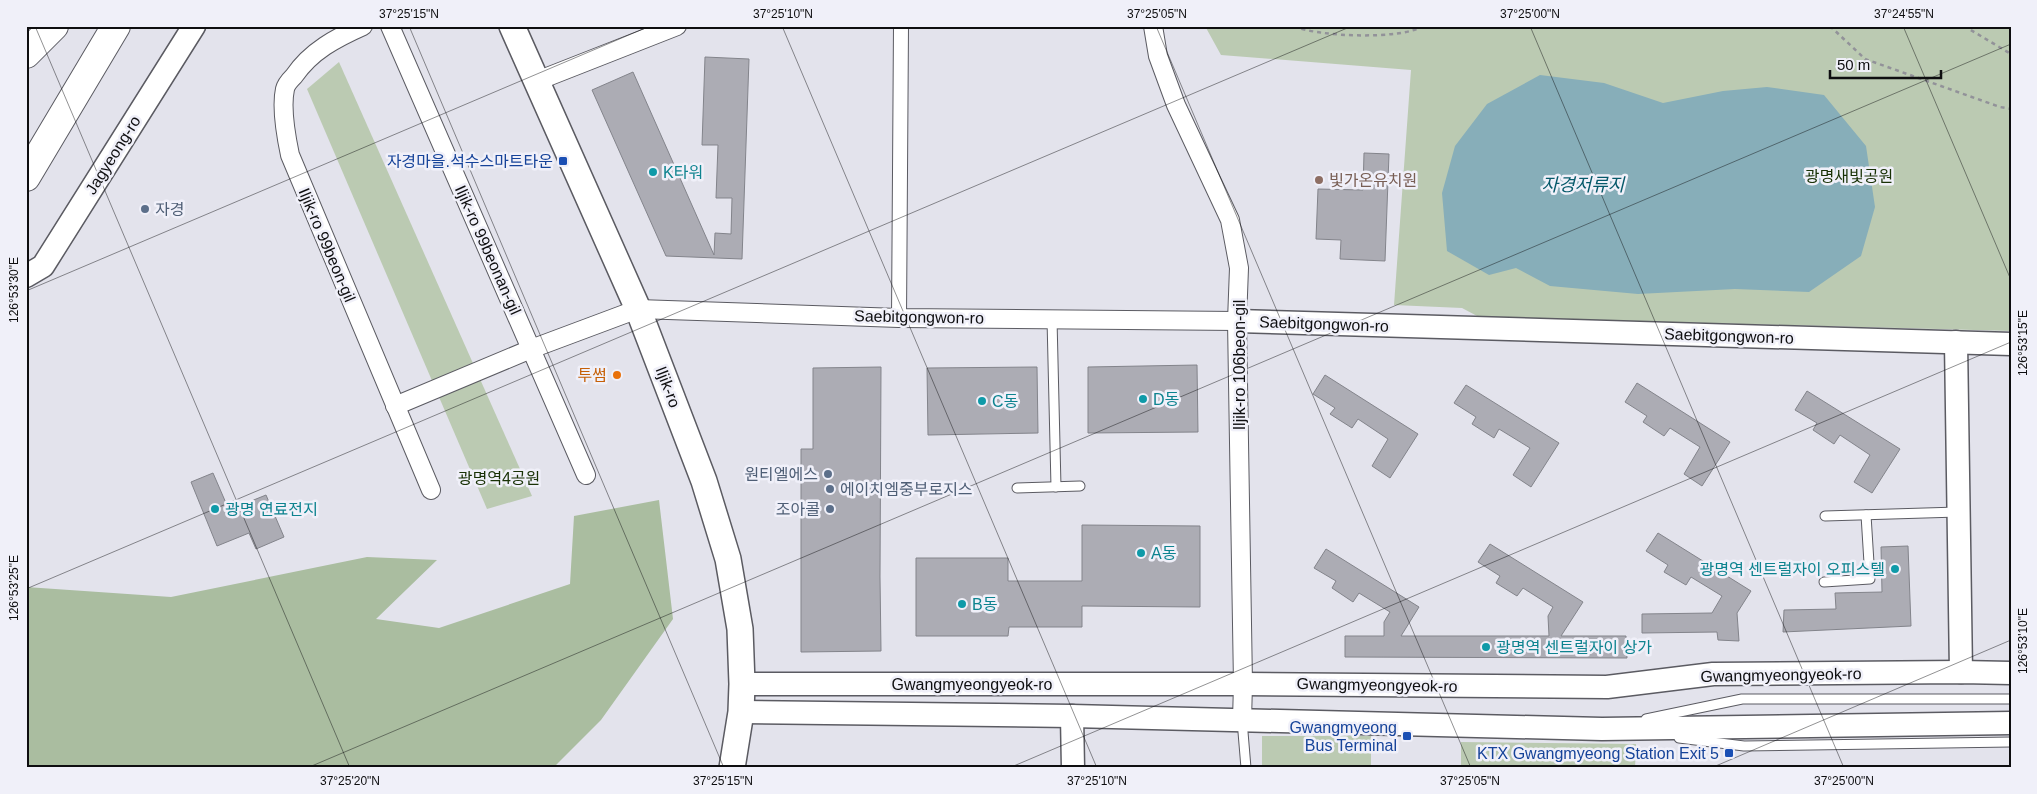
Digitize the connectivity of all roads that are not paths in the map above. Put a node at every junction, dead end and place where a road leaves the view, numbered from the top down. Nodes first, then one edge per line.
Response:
1 (54, 26) edge
2 (116, 26) edge
3 (194, 26) edge
4 (363, 26) edge
5 (390, 26) edge
6 (512, 26) edge
7 (677, 26) edge
8 (901, 26) edge
9 (1153, 26) edge
10 (26, 54) edge
11 (537, 81) junction
12 (26, 177) edge
13 (26, 276) edge
14 (638, 309) junction
15 (899, 318) junction
16 (1052, 319) junction
17 (1237, 321) junction
18 (1956, 342) junction
19 (2011, 344) edge
20 (531, 349) junction
21 (395, 406) junction
22 (586, 475) dead end
23 (1080, 486) dead end
24 (1056, 487) junction
25 (1017, 488) dead end
26 (431, 490) dead end
27 (1959, 512) junction
28 (1866, 515) junction
29 (1825, 516) dead end
30 (1824, 582) dead end
31 (1962, 672) junction
32 (2011, 673) edge
33 (742, 684) junction
34 (1243, 684) junction
35 (2011, 699) edge
36 (741, 712) junction
37 (1072, 716) junction
38 (1242, 720) junction
39 (2011, 724) edge
40 (1602, 728) junction
41 (2011, 742) edge
42 (732, 768) edge
43 (1073, 768) edge
44 (1246, 768) edge

1 - 10 highway
2 - 12 highway
3 - 13 street, Jagyeong-ro
4 - 21 street, Iljik-ro 99beon-gil
5 - 20 street, Iljik-ro 99beonan-gil
6 - 11 main road, Iljik-ro
7 - 11 street
8 - 15 street
9 - 17 street, Iljik-ro 106beon-gil
11 - 14 main road, Iljik-ro
14 - 15 street, Saebitgongwon-ro
14 - 20 street
14 - 33 main road, Iljik-ro
15 - 16 street, Saebitgongwon-ro
16 - 17 street, Saebitgongwon-ro
16 - 24 lane
17 - 18 street, Saebitgongwon-ro
17 - 34 street, Iljik-ro 106beon-gil
18 - 19 street, Saebitgongwon-ro
18 - 27 street
20 - 21 street
20 - 22 street, Iljik-ro 99beonan-gil
21 - 26 street, Iljik-ro 99beon-gil
23 - 24 lane
24 - 25 lane
27 - 28 lane
27 - 31 street
28 - 29 lane
28 - 30 lane
31 - 32 street, Gwangmyeongyeok-ro
31 - 34 street, Gwangmyeongyeok-ro
33 - 34 street, Gwangmyeongyeok-ro
33 - 36 main road, Iljik-ro
34 - 38 street, Iljik-ro 106beon-gil
35 - 40 lane
36 - 37 street, Gwangmyeongyeok-ro
36 - 42 main road, Iljik-ro
37 - 38 street, Gwangmyeongyeok-ro
37 - 43 street
38 - 40 street, Gwangmyeongyeok-ro
38 - 44 lane
39 - 40 street, Gwangmyeongyeok-ro
40 - 41 lane

